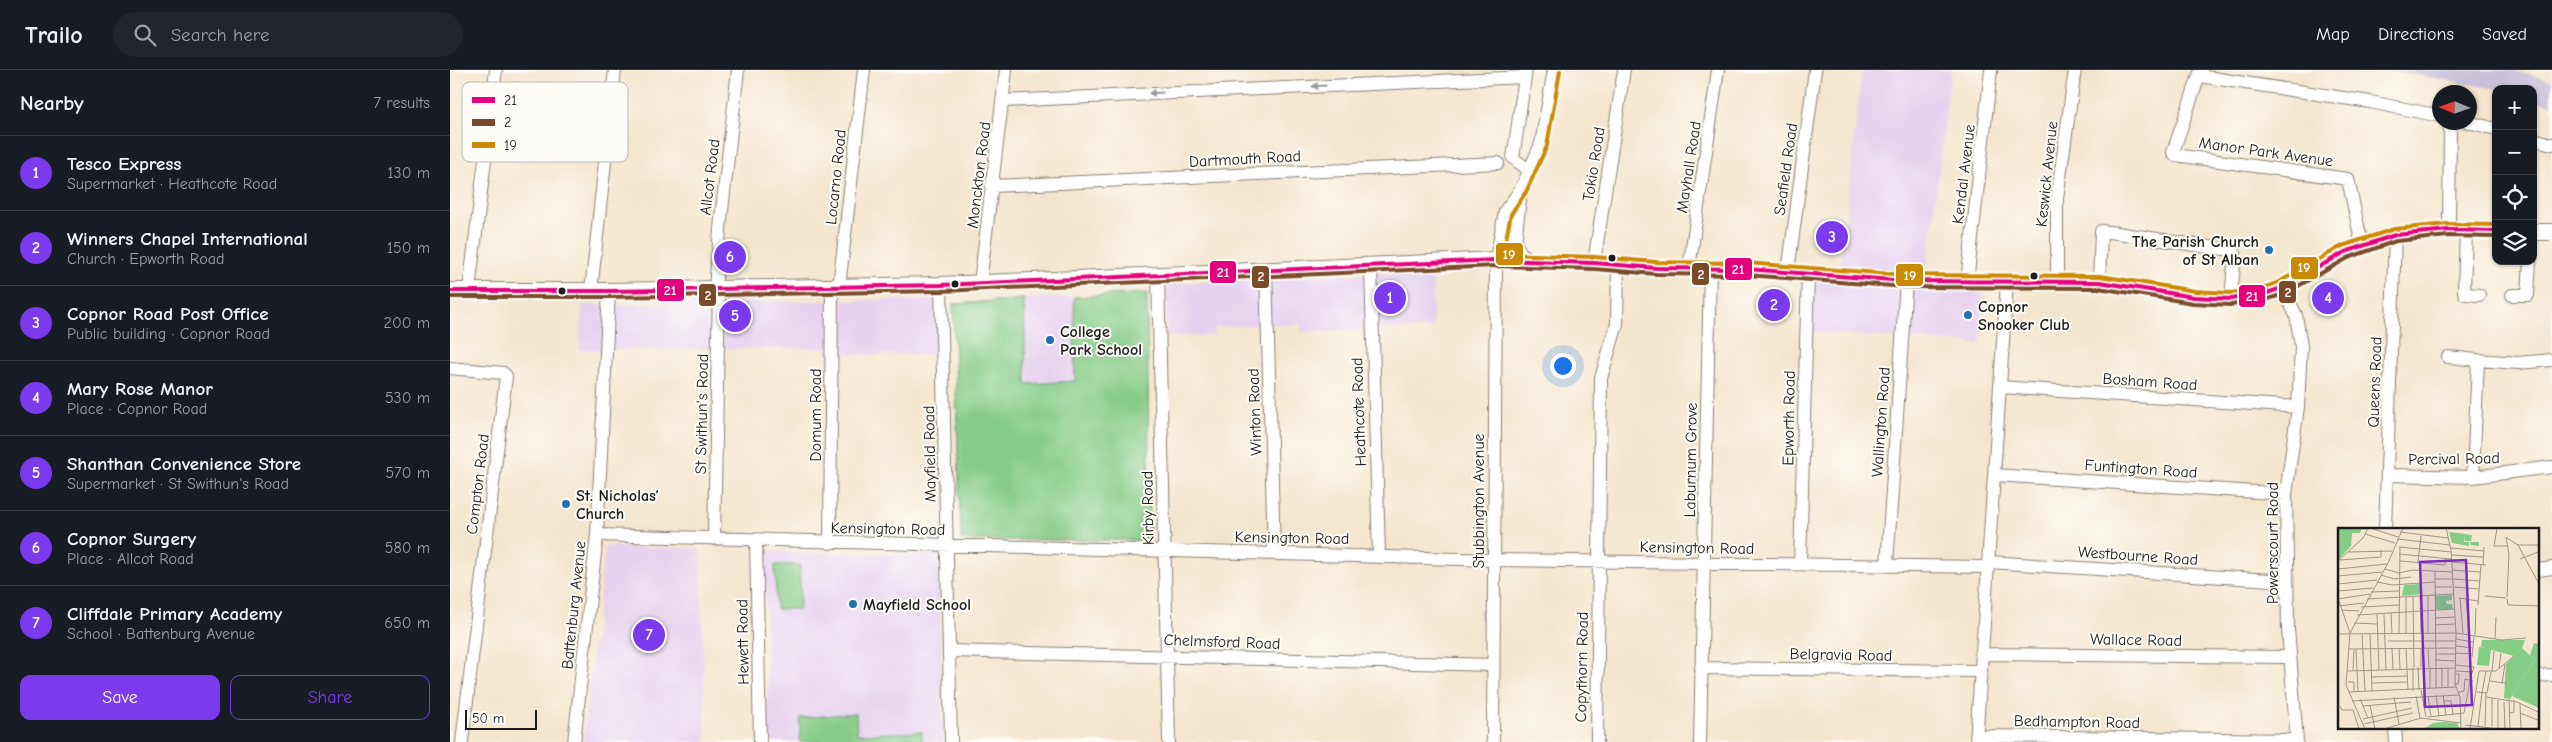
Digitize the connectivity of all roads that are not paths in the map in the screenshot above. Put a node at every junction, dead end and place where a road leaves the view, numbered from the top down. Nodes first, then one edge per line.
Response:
1 (738, 70) edge
2 (864, 70) edge
3 (1006, 70) edge
4 (1554, 70) edge
5 (1624, 70) edge
6 (1718, 70) edge
7 (1814, 70) edge
8 (1991, 70) edge
9 (2074, 70) edge
10 (1525, 73) edge
11 (2200, 73) edge
12 (1003, 101) junction
13 (2432, 114) edge
14 (2477, 124) edge
15 (2492, 128) edge
16 (2450, 130) edge
17 (2537, 140) edge
18 (2552, 144) edge
19 (485, 162) edge
20 (604, 162) edge
21 (1498, 163) dead end
22 (1530, 171) junction
23 (993, 186) junction
24 (1521, 189) junction
25 (2449, 230) junction
26 (2466, 230) junction
27 (2492, 231) edge
28 (2537, 232) edge
29 (2552, 232) edge
30 (2395, 235) junction
31 (2362, 245) junction
32 (1496, 260) junction
33 (1532, 260) junction
34 (1594, 263) junction
35 (2530, 265) edge
36 (1618, 266) junction
37 (1371, 267) junction
38 (1689, 268) junction
39 (1710, 268) junction
40 (1266, 269) junction
41 (1788, 272) junction
42 (1808, 273) junction
43 (1158, 274) junction
44 (1906, 281) junction
45 (1967, 282) junction
46 (2007, 282) junction
47 (2057, 282) junction
48 (2099, 282) junction
49 (980, 283) junction
50 (941, 285) junction
51 (836, 287) junction
52 (717, 288) junction
53 (2282, 288) junction
54 (450, 290) edge
55 (469, 290) junction
56 (591, 291) junction
57 (609, 291) junction
58 (2512, 294) dead end
59 (2479, 295) dead end
60 (2231, 299) junction
61 (2448, 357) dead end
62 (2478, 360) junction
63 (2552, 360) edge
64 (450, 368) edge
65 (2000, 387) junction
66 (2298, 407) junction
67 (2552, 467) edge
68 (1994, 475) junction
69 (2387, 475) junction
70 (2473, 477) junction
71 (2286, 494) junction
72 (2385, 528) edge
73 (597, 535) junction
74 (714, 540) junction
75 (756, 541) junction
76 (830, 543) junction
77 (947, 546) junction
78 (1164, 550) junction
79 (1274, 554) junction
80 (1379, 556) junction
81 (1494, 560) junction
82 (1599, 562) junction
83 (1704, 564) junction
84 (1800, 564) junction
85 (1886, 565) junction
86 (1987, 565) junction
87 (2287, 581) junction
88 (949, 651) junction
89 (1981, 654) junction
90 (1167, 655) junction
91 (2290, 657) junction
92 (1494, 665) junction
93 (1701, 668) junction
94 (1980, 672) junction
95 (1977, 739) edge
96 (2296, 741) edge
97 (462, 742) edge
98 (574, 742) edge
99 (760, 742) edge
100 (951, 742) edge
101 (1169, 742) edge
102 (1493, 742) edge
103 (1597, 742) edge
104 (1700, 742) edge

1 - 52 street, Allcot Road
2 - 51 street, Locarno Road
3 - 12 street, Monckton Road
4 - 22 street
5 - 34 street, Tokio Road
6 - 38 street, Mayhall Road
7 - 41 street, Seafield Road
8 - 45 street, Kendal Avenue
9 - 47 street, Keswick Avenue
10 -> 12 street
10 - 22 street
11 - 13 street
11 - 31 street, Manor Park Avenue
12 - 23 street, Monckton Road
14 - 15 street
16 - 25 street
17 - 18 street
19 - 55 street
20 - 56 street
21 - 23 street, Dartmouth Road
22 - 24 street
23 - 49 street, Monckton Road
24 - 32 street, Stubbington Avenue
24 - 33 street
25 - 26 main road
25 - 30 main road
26 - 27 main road
26 - 59 street
28 - 29 main road
30 - 31 main road
30 - 69 street, Queens Road
31 - 53 main road
32 - 33 main road
32 - 37 main road
32 - 81 street, Stubbington Avenue
33 - 34 main road
34 - 36 main road
35 - 58 street
36 - 38 main road
36 - 82 street, Copythorn Road
37 - 40 main road
37 - 80 street, Heathcote Road
38 - 39 main road
39 - 41 main road
39 - 83 street, Laburnum Grove
40 - 43 main road
40 - 79 street, Winton Road
41 - 42 main road
42 - 44 main road
42 - 84 street, Epworth Road
43 - 49 main road
43 - 78 street, Kirby Road
44 - 45 main road
44 - 85 street, Wallington Road
45 - 46 main road
46 - 47 main road
46 - 65 street
47 - 48 main road
48 - 60 main road
48 - 60 street
49 - 50 main road
50 - 51 main road
50 - 77 street, Mayfield Road
51 - 52 main road
51 - 76 street, Domum Road
52 - 57 main road
52 - 74 street, St Swithun's Road
53 - 60 main road
53 - 66 street, Powerscourt Road
54 - 55 main road
55 - 56 main road
56 - 57 main road
57 - 73 street, Battenburg Avenue
61 - 62 street
62 - 63 street
62 - 70 street
64 - 97 street, Compton Road
65 - 66 street, Bosham Road
65 - 68 street
66 - 71 street, Powerscourt Road
67 - 70 street, Percival Road
68 - 71 street, Funtington Road
68 - 86 street
69 - 70 street, Percival Road
69 - 72 street, Queens Road
71 - 87 street, Powerscourt Road
73 - 74 street, Kensington Road
73 - 98 street, Battenburg Avenue
74 - 75 street, Kensington Road
75 - 76 street, Kensington Road
75 - 99 street, Hewett Road
76 - 77 street, Kensington Road
77 - 78 street, Kensington Road
77 - 88 street, Mayfield Road
78 - 79 street, Kensington Road
78 - 90 street, Kirby Road
79 - 80 street, Kensington Road
80 - 81 street, Kensington Road
81 - 82 street, Kensington Road
81 - 92 street, Stubbington Avenue
82 - 83 street, Kensington Road
82 - 103 street, Copythorn Road
83 - 84 street, Kensington Road
83 - 93 street, Laburnum Grove
84 - 85 street, Kensington Road
85 - 86 street, Kensington Road
86 - 87 street, Westbourne Road
86 - 89 street
87 - 91 street, Powerscourt Road
88 - 90 street, Chelmsford Road
88 - 100 street, Mayfield Road
89 - 91 street, Wallace Road
89 - 94 street
90 - 92 street, Chelmsford Road
90 - 101 street, Kirby Road
91 - 96 street, Powerscourt Road
92 - 102 street, Stubbington Avenue
93 - 94 street, Belgravia Road
93 - 104 street, Laburnum Grove
94 - 95 street
95 - 96 street, Bedhampton Road

